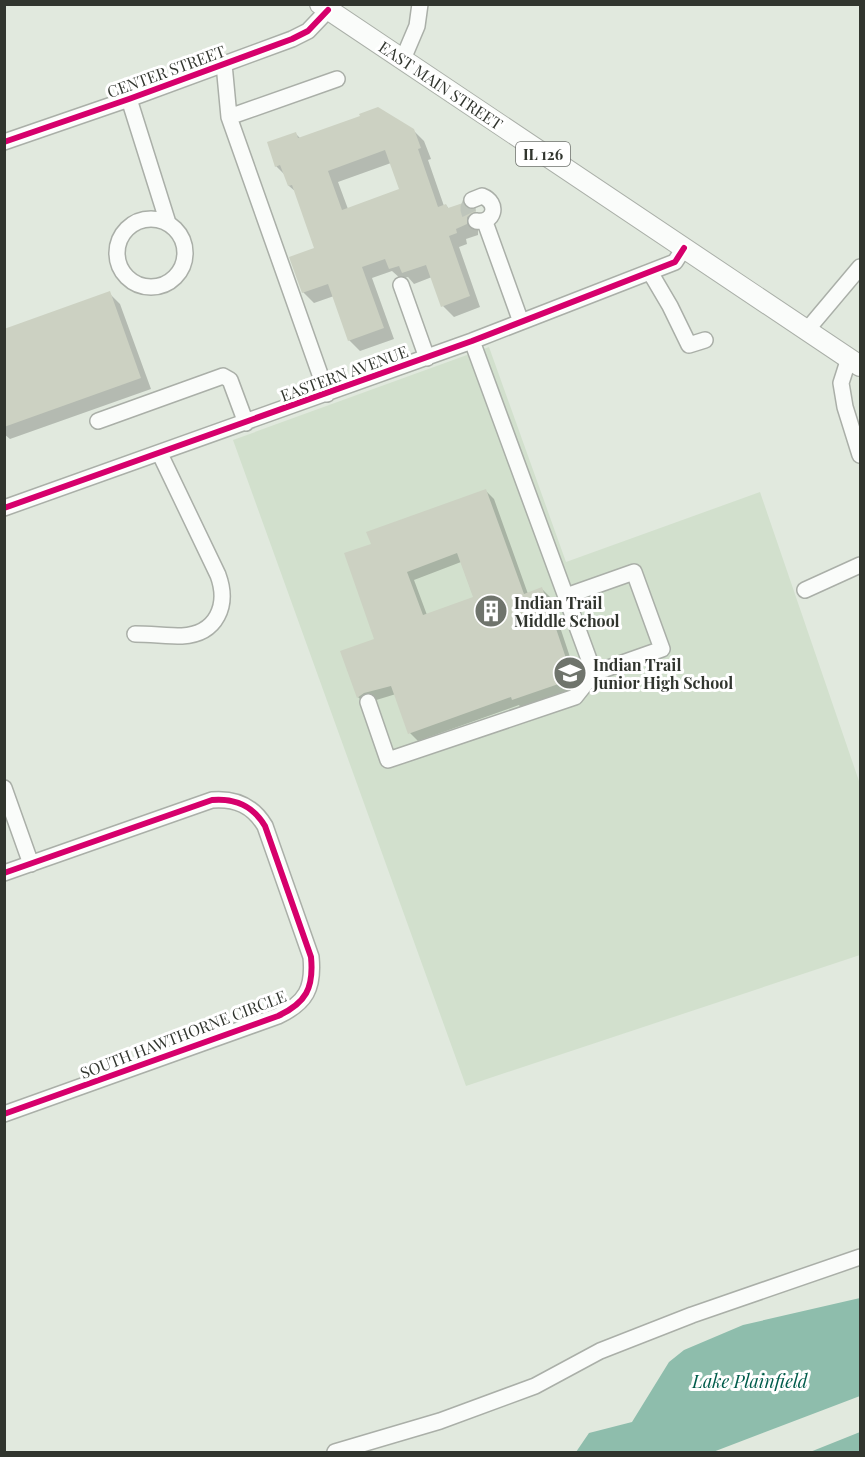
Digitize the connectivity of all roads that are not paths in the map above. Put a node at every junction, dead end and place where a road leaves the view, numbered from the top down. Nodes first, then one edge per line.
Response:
1 (420, 4) edge
2 (324, 7) edge
3 (403, 59) junction
4 (224, 64) junction
5 (337, 79) dead end
6 (129, 99) junction
7 (229, 117) junction
8 (4, 142) edge
9 (472, 200) dead end
10 (168, 223) junction
11 (684, 248) junction
12 (861, 267) edge
13 (650, 272) junction
14 (401, 285) dead end
15 (521, 322) junction
16 (807, 330) junction
17 (705, 340) dead end
18 (472, 341) junction
19 (427, 358) junction
20 (855, 362) edge
21 (327, 394) junction
22 (98, 421) dead end
23 (246, 423) junction
24 (160, 454) junction
25 (861, 455) edge
26 (4, 508) edge
27 (861, 565) edge
28 (805, 590) dead end
29 (566, 596) junction
30 (135, 634) dead end
31 (594, 673) junction
32 (368, 702) dead end
33 (4, 788) edge
34 (31, 864) junction
35 (4, 873) edge
36 (4, 1114) edge
37 (861, 1257) edge
38 (335, 1452) edge

1 - 3 street
2 - 3 main road, EAST MAIN STREET / IL 126
2 - 4 street, CENTER STREET
3 - 11 main road, EAST MAIN STREET / IL 126
4 - 6 street, CENTER STREET
4 - 7 street
5 - 7 street
6 - 8 street, CENTER STREET
6 - 10 street
7 - 21 street
9 - 15 street
10 - 10 street
11 - 13 street, EASTERN AVENUE
11 - 16 main road, EAST MAIN STREET / IL 126
12 - 16 street
13 - 15 street, EASTERN AVENUE
13 - 17 street
14 - 19 street
15 - 18 street, EASTERN AVENUE
16 - 20 main road, EAST MAIN STREET / IL 126
18 - 19 street, EASTERN AVENUE
18 - 29 street
19 - 21 street, EASTERN AVENUE
20 - 25 street
21 - 23 street, EASTERN AVENUE
22 - 23 street
23 - 24 street, EASTERN AVENUE
24 - 26 street, EASTERN AVENUE
24 - 30 street
27 - 28 street
29 - 31 street
29 - 31 street
31 - 32 street
33 - 34 street
34 - 35 street, SOUTH HAWTHORNE CIRCLE
34 - 36 street, SOUTH HAWTHORNE CIRCLE
37 - 38 street

